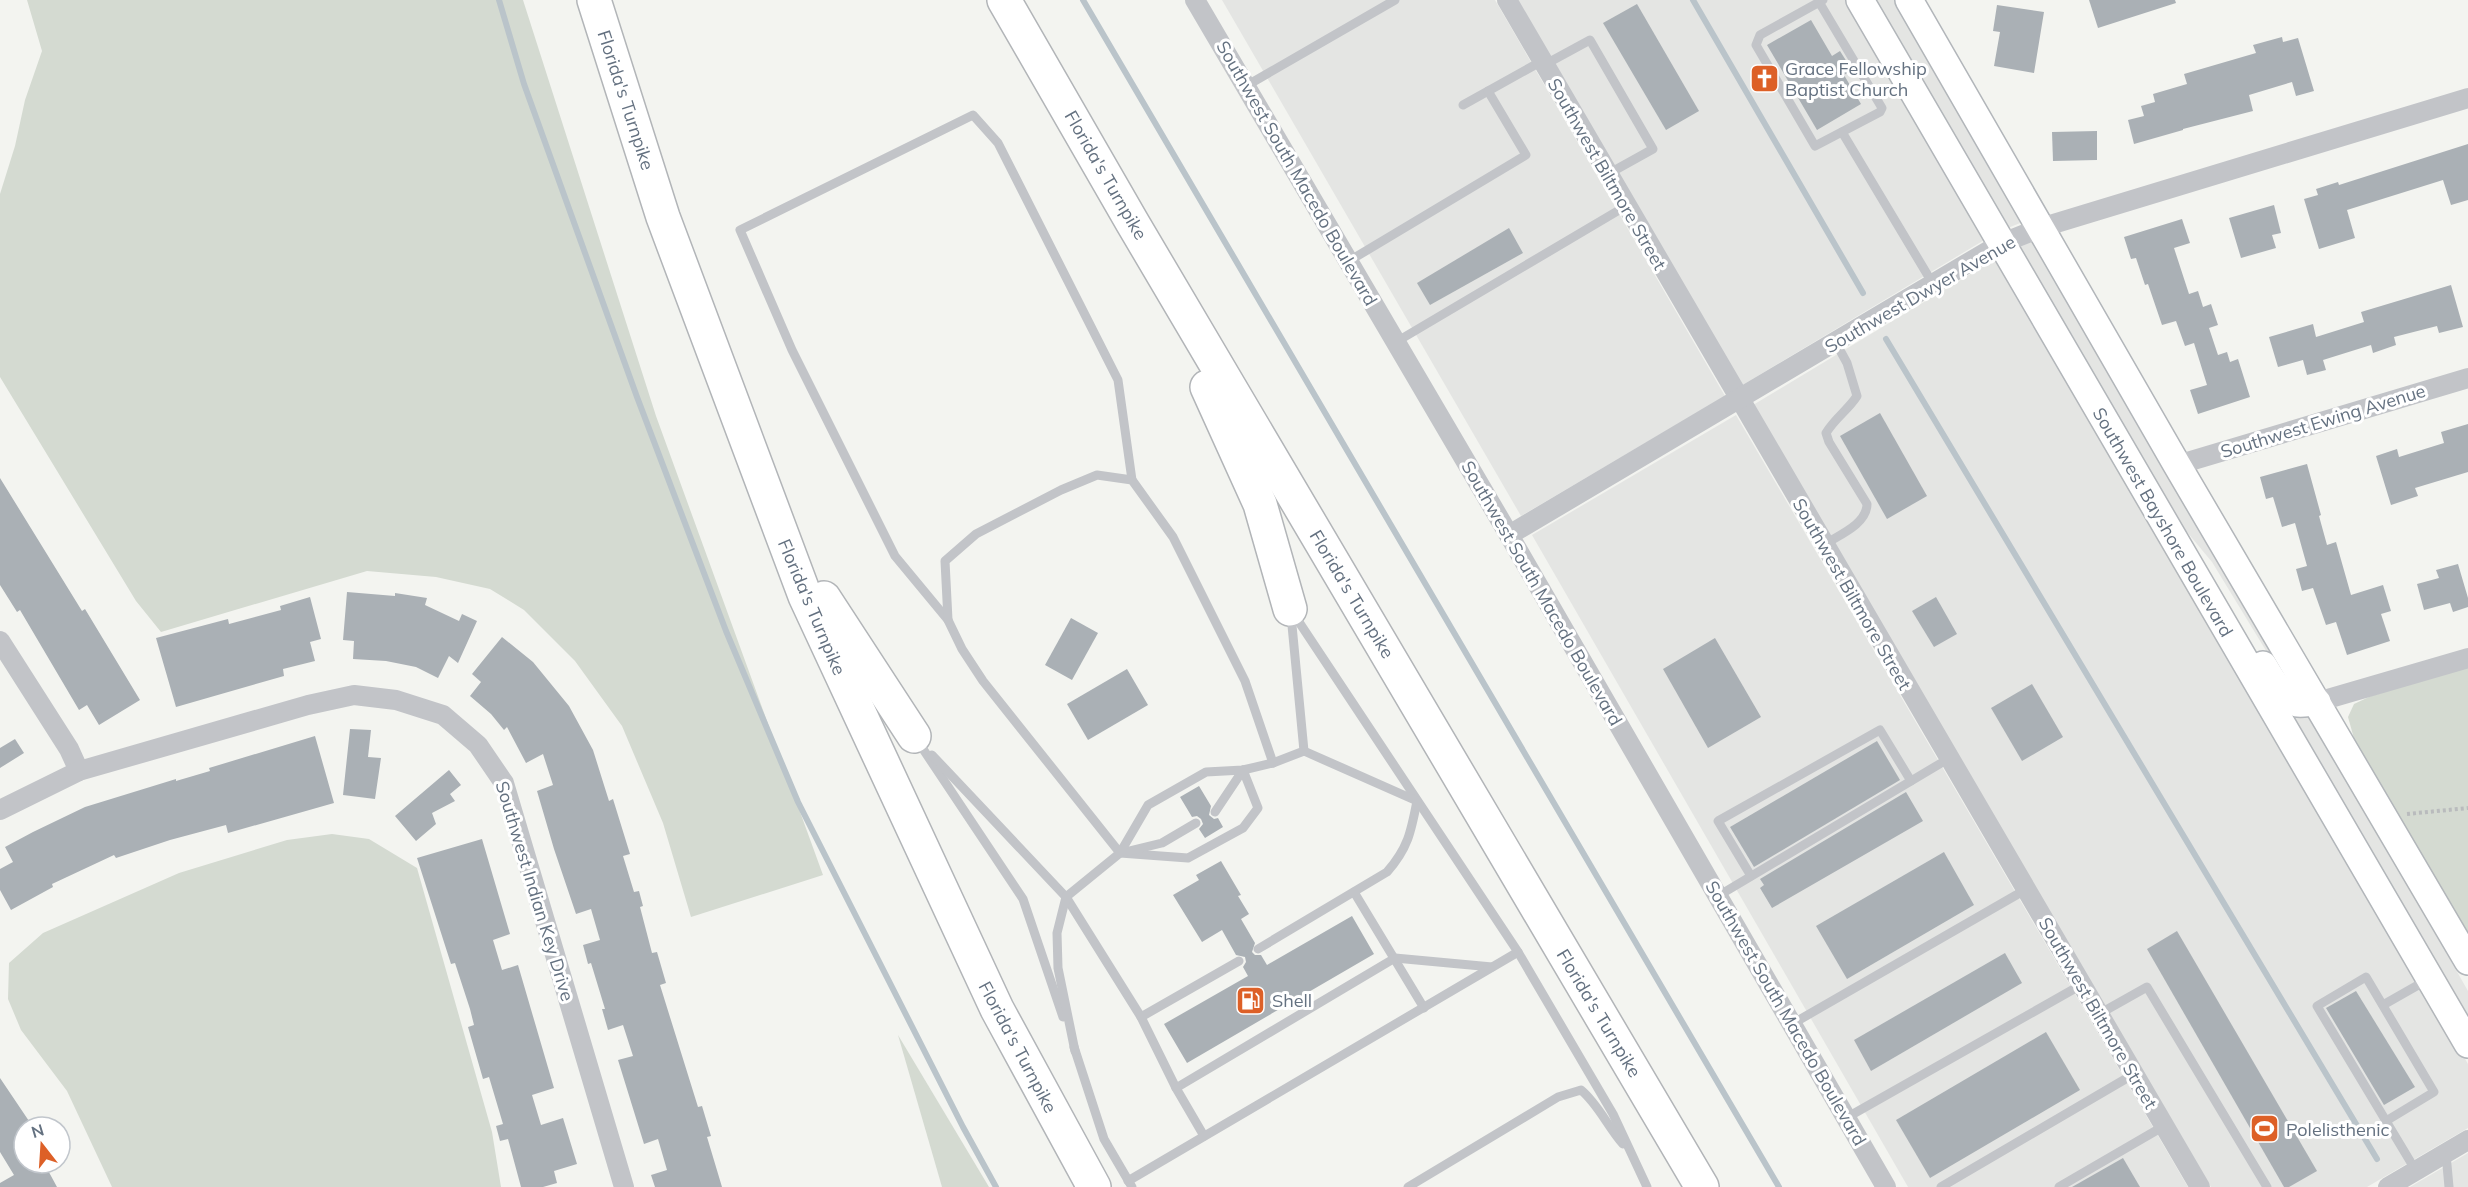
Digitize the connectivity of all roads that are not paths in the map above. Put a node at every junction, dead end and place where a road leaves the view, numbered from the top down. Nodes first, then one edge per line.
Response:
1 (594, 0) edge
2 (1004, 0) edge
3 (1195, 0) edge
4 (1395, 0) edge
5 (1507, 0) edge
6 (1860, 0) edge
7 (1909, 0) edge
8 (1821, 1) edge
9 (1543, 63) junction
10 (1246, 86) junction
11 (1488, 91) junction
12 (2468, 98) edge
13 (1463, 105) dead end
14 (1842, 132) junction
15 (1608, 174) junction
16 (1626, 206) junction
17 (1132, 222) junction
18 (2040, 228) junction
19 (2000, 244) junction
20 (1349, 261) junction
21 (1933, 284) junction
22 (1395, 342) junction
23 (1836, 343) junction
24 (2468, 378) edge
25 (1738, 401) junction
26 (2177, 465) junction
27 (759, 478) junction
28 (1132, 480) junction
29 (2170, 533) junction
30 (1509, 535) junction
31 (1823, 545) junction
32 (1290, 609) junction
33 (948, 620) junction
34 (0, 641) edge
35 (2468, 657) edge
36 (2317, 702) junction
37 (914, 736) junction
38 (1304, 752) junction
39 (1948, 759) junction
40 (1273, 763) junction
41 (1243, 770) junction
42 (78, 771) junction
43 (1911, 781) junction
44 (1418, 801) junction
45 (0, 810) edge
46 (1215, 812) dead end
47 (1196, 823) dead end
48 (1120, 853) junction
49 (1751, 876) junction
50 (2025, 890) junction
51 (1354, 892) junction
52 (1718, 896) junction
53 (1066, 897) junction
54 (1258, 949) dead end
55 (1518, 952) junction
56 (1395, 958) junction
57 (1239, 961) dead end
58 (2468, 961) edge
59 (1492, 967) junction
60 (2430, 979) junction
61 (2081, 985) junction
62 (2383, 1005) junction
63 (1424, 1008) junction
64 (2098, 1014) junction
65 (1141, 1017) junction
66 (1792, 1024) junction
67 (2468, 1044) edge
68 (1075, 1051) junction
69 (2133, 1074) junction
70 (1176, 1088) junction
71 (1846, 1118) junction
72 (2385, 1121) junction
73 (2164, 1126) junction
74 (1204, 1136) junction
75 (2468, 1140) edge
76 (2446, 1153) junction
77 (1631, 1154) junction
78 (2416, 1171) junction
79 (1130, 1184) edge
80 (624, 1187) edge
81 (1094, 1187) edge
82 (1408, 1187) edge
83 (1647, 1187) edge
84 (1702, 1187) edge
85 (1886, 1187) edge
86 (1941, 1187) edge
87 (2059, 1187) edge
88 (2200, 1187) edge
89 (2267, 1187) edge
90 (2388, 1187) edge
91 (2449, 1187) edge

1 - 27 highway, Florida's Turnpike
2 - 17 highway, Florida's Turnpike
3 - 10 street, Southwest South Macedo Boulevard
4 - 10 lane
5 - 9 street, Southwest Biltmore Street
6 - 19 main road, Southwest Bayshore Boulevard
7 - 18 main road
8 - 14 lane
8 - 14 lane
9 - 11 lane
9 - 15 street, Southwest Biltmore Street
9 - 15 lane
10 - 20 street, Southwest South Macedo Boulevard
11 - 13 lane
11 - 20 lane
12 - 18 street, Southwest Dwyer Avenue
14 - 21 lane
15 - 16 street, Southwest Biltmore Street
16 - 22 lane
16 - 25 street, Southwest Biltmore Street
17 - 32 highway
17 - 84 highway, Florida's Turnpike
18 - 19 street, Southwest Dwyer Avenue
18 - 26 main road
19 - 21 street, Southwest Dwyer Avenue
19 - 29 main road, Southwest Bayshore Boulevard
20 - 22 street, Southwest South Macedo Boulevard
21 - 23 street, Southwest Dwyer Avenue
22 - 30 street, Southwest South Macedo Boulevard
23 - 25 street, Southwest Dwyer Avenue
23 - 31 lane
24 - 26 street, Southwest Ewing Avenue
25 - 30 street, Southwest Dwyer Avenue
25 - 31 street, Southwest Biltmore Street
26 - 36 main road
27 - 37 highway
27 - 81 highway, Florida's Turnpike
28 - 33 lane
28 - 33 lane
28 - 40 lane
29 - 36 main road
29 - 60 main road, Southwest Bayshore Boulevard
30 - 52 street, Southwest South Macedo Boulevard
31 - 39 street, Southwest Biltmore Street
32 - 38 lane
32 - 44 lane
33 - 48 lane
34 - 42 street
35 - 36 street
36 - 58 main road
37 - 53 lane
37 - 68 lane
38 - 40 lane
38 - 44 lane
39 - 43 lane
39 - 50 street, Southwest Biltmore Street
40 - 41 lane
41 - 46 lane
41 - 48 lane
41 - 48 lane
42 - 45 street, Southwest Indian Key Drive
42 - 80 street, Southwest Indian Key Drive
43 - 49 lane
43 - 49 lane
44 - 51 lane
44 - 55 lane
47 - 48 lane
48 - 53 lane
49 - 52 lane
50 - 61 street, Southwest Biltmore Street
50 - 66 lane
51 - 54 lane
51 - 56 lane
52 - 66 street, Southwest South Macedo Boulevard
53 - 65 lane
53 - 68 lane
55 - 59 lane
55 - 77 lane
56 - 59 lane
56 - 63 lane
56 - 70 lane
57 - 65 lane
59 - 63 lane
60 - 62 lane
60 - 67 main road, Southwest Bayshore Boulevard
61 - 64 street, Southwest Biltmore Street
61 - 71 lane
62 - 72 lane
62 - 72 lane
63 - 74 lane
64 - 69 street, Southwest Biltmore Street
64 - 89 lane
65 - 70 lane
66 - 71 street, Southwest South Macedo Boulevard
68 - 79 lane
69 - 73 street, Southwest Biltmore Street
69 - 86 lane
70 - 74 lane
71 - 85 street, Southwest South Macedo Boulevard
72 - 78 lane
73 - 87 lane
73 - 88 street, Southwest Biltmore Street
74 - 79 lane
75 - 76 street
76 - 78 street
76 - 91 lane
77 - 82 lane
77 - 83 lane
78 - 90 street

